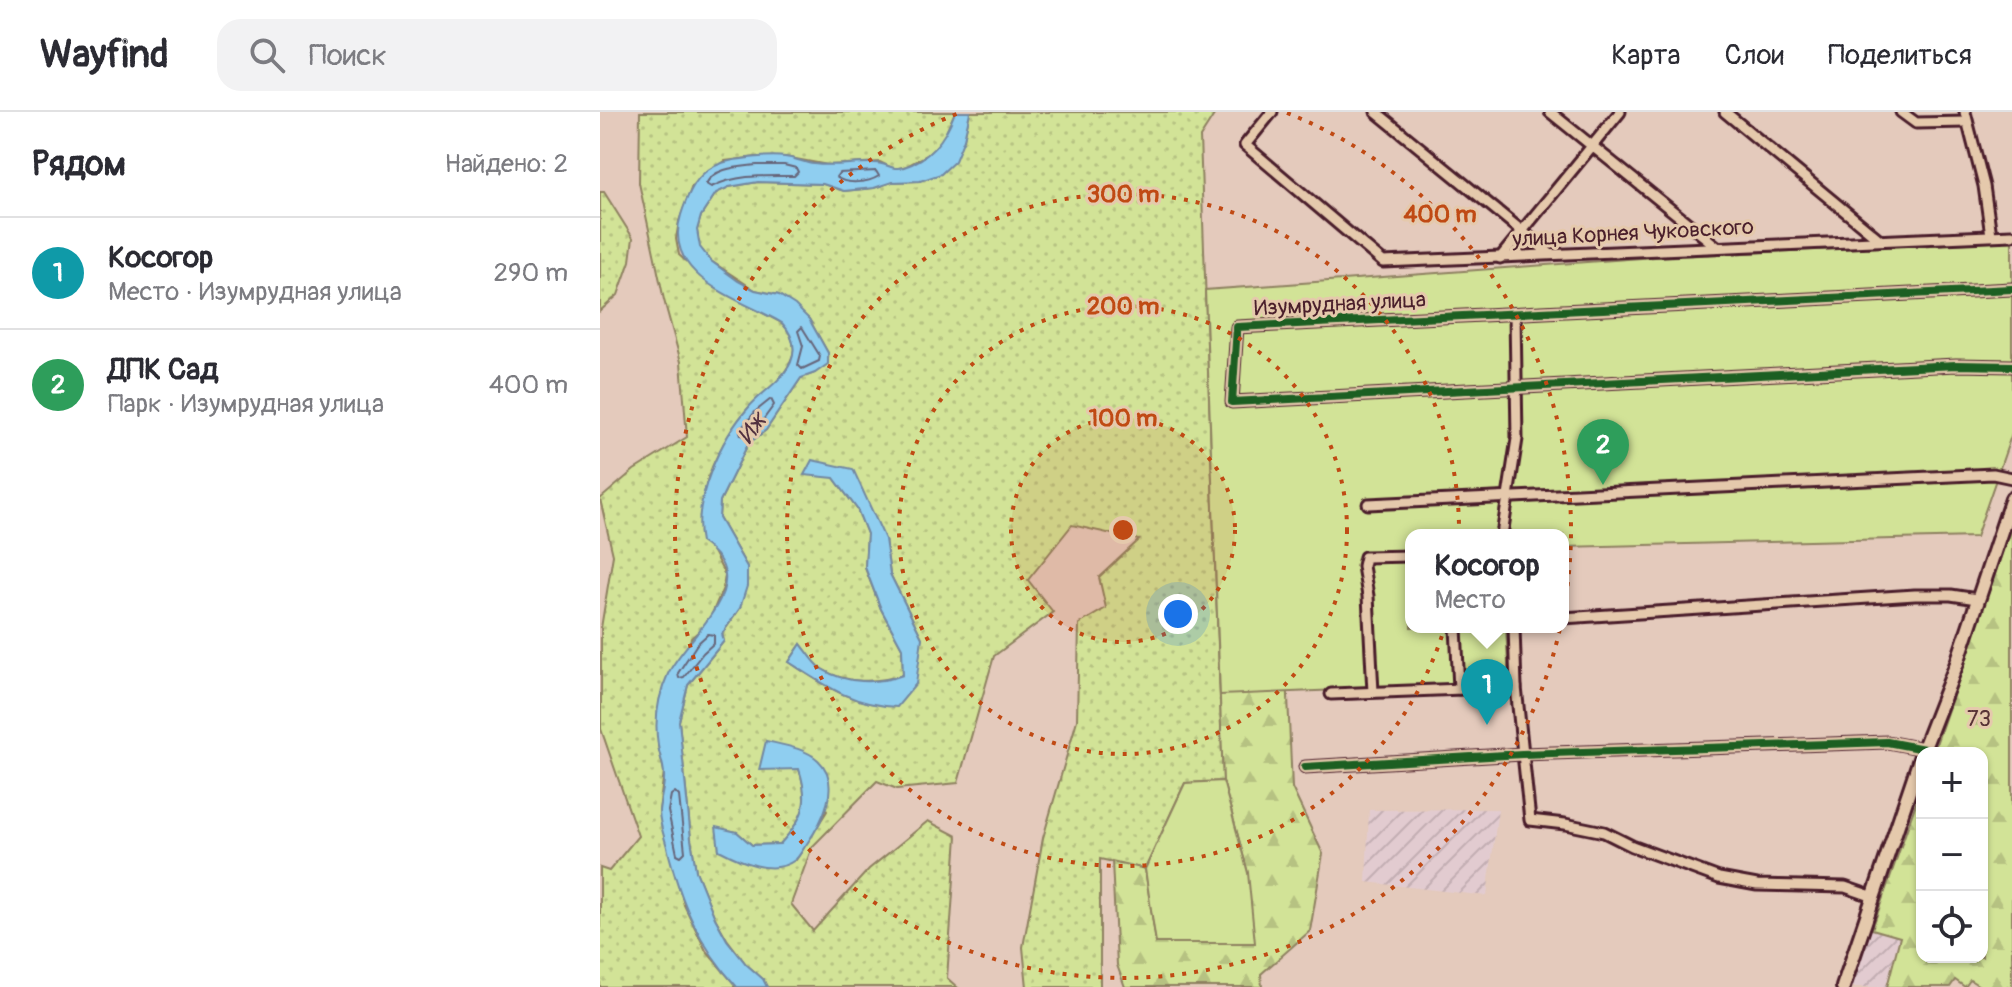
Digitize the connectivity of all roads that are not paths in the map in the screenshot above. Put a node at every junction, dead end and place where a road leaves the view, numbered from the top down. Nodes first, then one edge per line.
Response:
1 (1272, 112) edge
2 (1376, 112) edge
3 (1550, 112) edge
4 (1620, 112) edge
5 (1725, 112) edge
6 (1901, 112) edge
7 (1966, 117) edge
8 (1592, 146) junction
9 (1522, 231) junction
10 (1991, 235) junction
11 (2012, 235) edge
12 (1880, 240) junction
13 (1716, 246) junction
14 (1550, 255) junction
15 (1500, 258) junction
16 (2012, 289) edge
17 (1515, 314) junction
18 (2012, 366) edge
19 (1518, 389) junction
20 (2012, 478) edge
21 (2012, 498) edge
22 (1507, 499) junction
23 (1368, 504) dead end
24 (1503, 529) edge
25 (1405, 556) edge
26 (1977, 599) junction
27 (1569, 618) edge
28 (1456, 633) edge
29 (1514, 633) edge
30 (1516, 687) junction
31 (1459, 689) junction
32 (1373, 692) junction
33 (1331, 694) dead end
34 (1925, 747) edge
35 (1916, 750) edge
36 (1522, 754) junction
37 (1305, 767) dead end
38 (1916, 773) edge
39 (1874, 897) junction
40 (1843, 987) edge

1 - 15 street, улица Корнея Чуковского
2 - 9 street
3 - 8 street
4 - 8 street
5 - 12 street
6 - 7 street
7 - 10 street
8 - 9 street
8 - 13 street
9 - 14 street
9 - 15 street
10 - 11 street, улица Корнея Чуковского
10 - 12 street, улица Корнея Чуковского
12 - 13 street, улица Корнея Чуковского
13 - 14 street, улица Корнея Чуковского
14 - 15 street, улица Корнея Чуковского
16 - 17 street, Изумрудная улица
17 - 19 street
17 - 19 street, Изумрудная улица
18 - 19 street, Изумрудная улица
19 - 22 street
20 - 22 street
21 - 26 street
22 - 23 street
22 - 24 street
25 - 32 street
26 - 27 street
26 - 34 street
28 - 31 street
29 - 30 street
30 - 31 street
30 - 36 street
31 - 32 street
32 - 33 street
35 - 36 street
36 - 37 street
36 - 39 street
38 - 39 street
39 - 40 street

